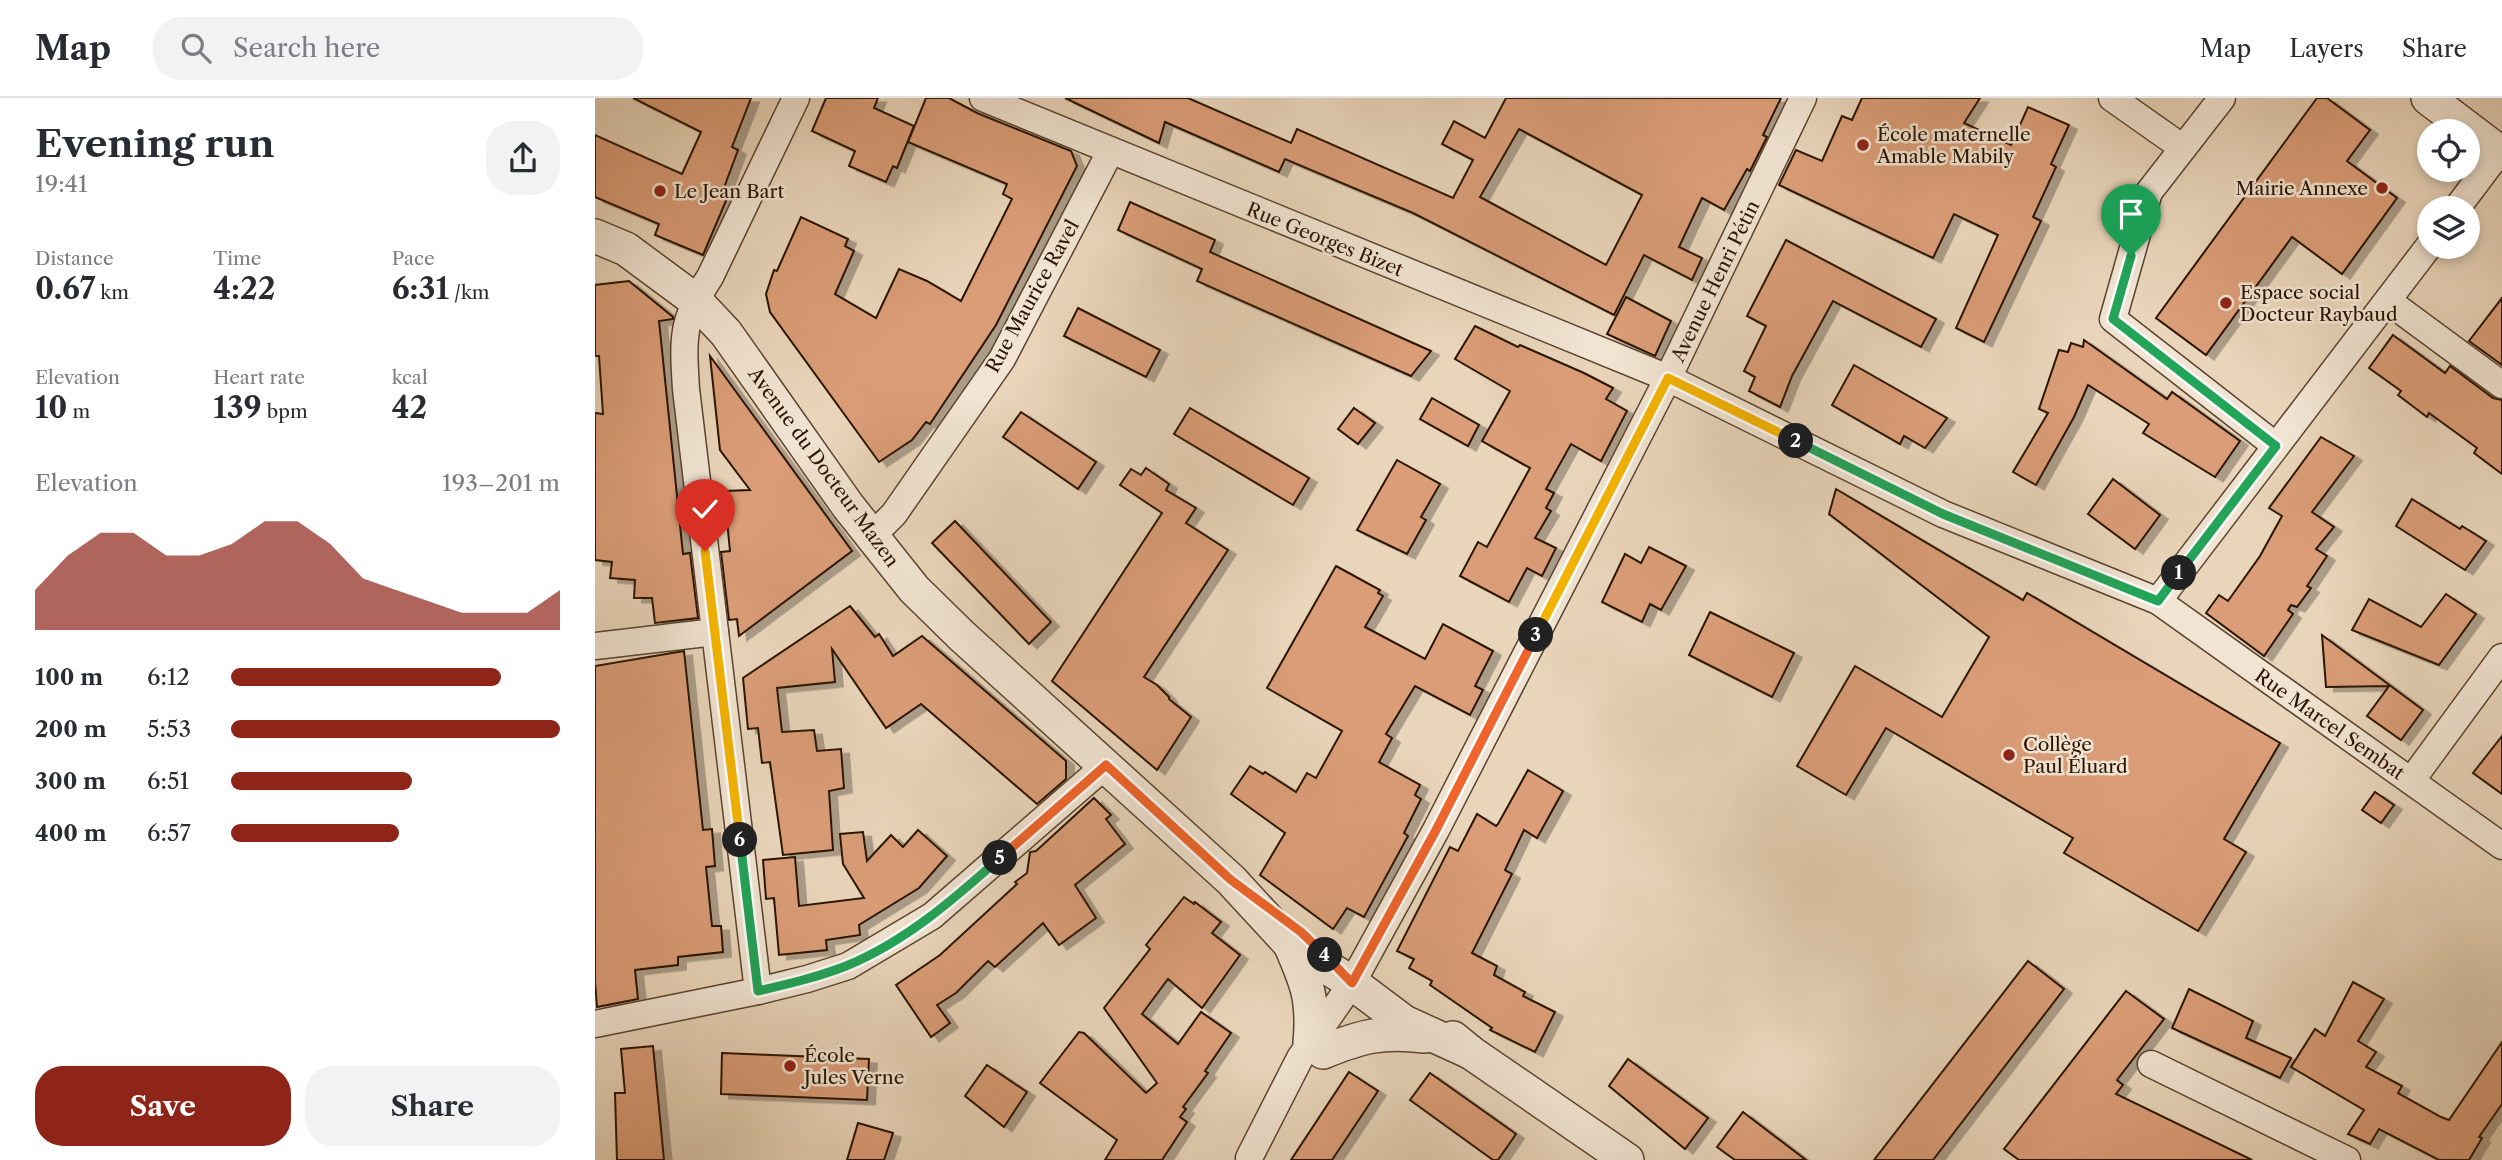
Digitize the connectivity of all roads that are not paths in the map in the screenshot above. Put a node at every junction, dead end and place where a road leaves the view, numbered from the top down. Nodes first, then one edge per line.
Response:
1 (796, 98) edge
2 (983, 98) edge
3 (1803, 98) edge
4 (2112, 98) edge
5 (2222, 98) edge
6 (2428, 98) edge
7 (2183, 148) junction
8 (2501, 151) edge
9 (1110, 152) junction
10 (2466, 196) edge
11 (595, 236) edge
12 (2419, 259) edge
13 (695, 300) junction
14 (2388, 300) junction
15 (1668, 378) junction
16 (2502, 385) edge
17 (2276, 446) junction
18 (871, 537) junction
19 (2158, 601) junction
20 (715, 632) junction
21 (595, 646) edge
22 (2502, 657) edge
23 (1106, 765) junction
24 (2410, 781) junction
25 (2502, 846) edge
26 (1231, 880) junction
27 (1290, 944) junction
28 (1352, 983) junction
29 (758, 991) junction
30 (595, 1024) edge
31 (1437, 1037) junction
32 (1316, 1048) junction
33 (1470, 1052) junction
34 (2151, 1064) dead end
35 (1249, 1159) edge
36 (1627, 1160) edge
37 (2347, 1160) edge

1 - 13 street
2 - 9 street, Rue Georges Bizet
3 - 15 street, Avenue Henri Pétin
4 - 7 street
5 - 7 street
6 - 8 street
7 - 17 street
8 - 10 street
9 - 15 street, Rue Georges Bizet
9 - 18 street, Rue Maurice Ravel
11 - 13 street, Avenue du Docteur Mazen
12 - 14 street
13 - 18 street, Avenue du Docteur Mazen
13 - 20 street
14 - 16 street
14 - 17 street
15 - 19 street, Rue Georges Bizet
15 - 28 street, Avenue Henri Pétin
17 - 19 street
18 - 23 street, Avenue du Docteur Mazen
19 - 24 street, Rue Marcel Sembat
20 - 21 street
20 - 29 street
22 - 24 street
23 - 26 street, Avenue du Docteur Mazen
23 - 29 street
24 - 25 street, Rue Marcel Sembat
26 - 27 street, Avenue du Docteur Mazen
26 - 28 street, Avenue du Docteur Mazen
27 - 28 street, Avenue du Docteur Mazen
27 - 32 street
28 - 31 street
28 - 32 street, Avenue Henri Pétin
28 - 33 street
29 - 30 street
31 - 32 street
31 - 33 street
32 - 35 street, Avenue Henri Pétin
33 - 36 street
34 - 37 street

